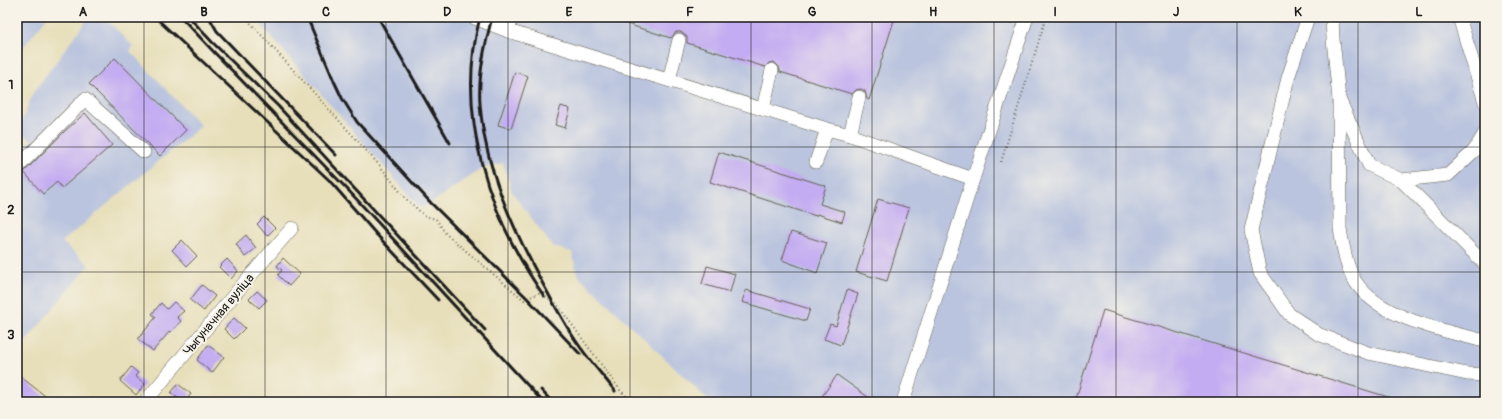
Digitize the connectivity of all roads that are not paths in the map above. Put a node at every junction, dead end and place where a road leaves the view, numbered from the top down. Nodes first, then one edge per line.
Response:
1 (472, 17) edge
2 (512, 17) edge
3 (1026, 17) edge
4 (1308, 17) edge
5 (1332, 17) edge
6 (1459, 17) edge
7 (508, 31) junction
8 (679, 40) dead end
9 (772, 70) dead end
10 (669, 80) junction
11 (859, 97) dead end
12 (1339, 99) junction
13 (1485, 102) edge
14 (764, 109) junction
15 (827, 129) junction
16 (1485, 133) edge
17 (850, 135) junction
18 (144, 152) dead end
19 (816, 162) dead end
20 (17, 168) edge
21 (973, 179) junction
22 (1401, 180) junction
23 (292, 228) dead end
24 (1485, 264) edge
25 (1485, 341) edge
26 (1485, 375) edge
27 (145, 402) edge
28 (903, 402) edge

1 - 7 street
2 - 7 street
3 - 21 street
4 - 26 street
5 - 12 street
6 - 13 street
7 - 10 street
8 - 10 street
9 - 14 street
10 - 14 street
11 - 17 street
12 - 22 street
12 - 25 street
14 - 15 street
15 - 17 street
15 - 19 street
16 - 22 street
17 - 21 street
18 - 20 street
21 - 28 street
22 - 24 street
23 - 27 street, Чыгуначная вуліца

